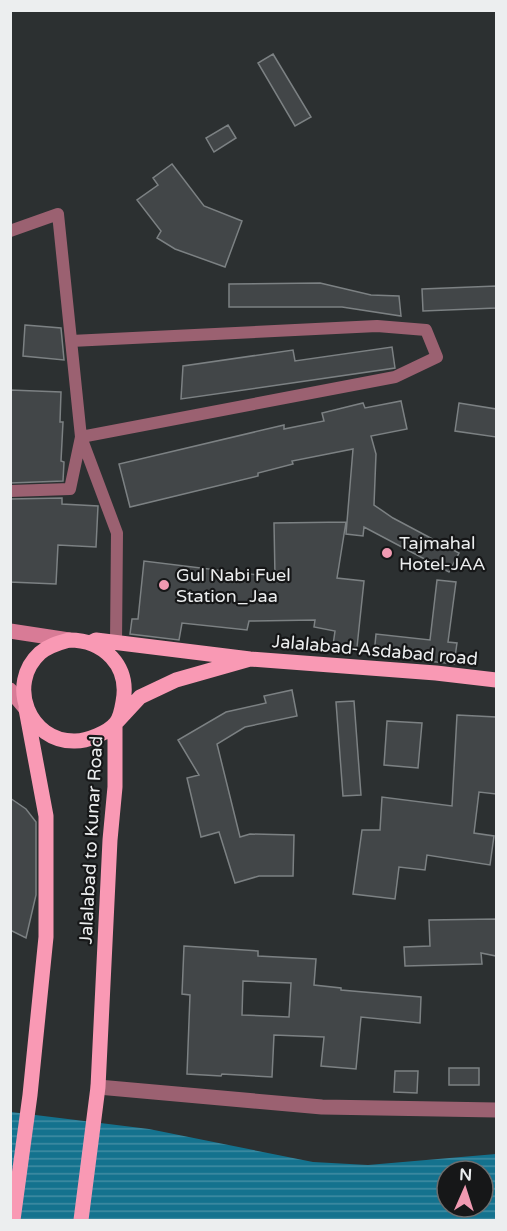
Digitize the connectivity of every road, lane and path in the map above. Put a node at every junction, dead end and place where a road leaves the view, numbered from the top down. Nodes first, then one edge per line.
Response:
1 (10, 231) edge
2 (71, 341) junction
3 (81, 437) junction
4 (10, 490) edge
5 (10, 631) edge
6 (69, 640) junction
7 (90, 643) junction
8 (116, 643) junction
9 (250, 659) junction
10 (496, 680) edge
11 (10, 690) edge
12 (26, 709) junction
13 (116, 724) junction
14 (98, 1087) junction
15 (496, 1110) edge
16 (13, 1221) edge
17 (81, 1221) edge

1 - 2 lane
2 - 3 lane
2 - 3 lane
3 - 4 lane
3 - 8 lane
5 - 6 main road
6 - 7 main road
6 - 12 main road
7 - 8 main road, Jalalabad-Asdabad road
7 - 13 main road
8 - 9 main road, Jalalabad-Asdabad road
9 - 10 main road, Jalalabad-Asdabad road
9 - 13 main road, Jalalabad to Kunar Road
11 - 12 main road
12 - 13 main road
12 - 16 main road
13 - 14 main road, Jalalabad to Kunar Road
14 - 15 street
14 - 17 main road, Jalalabad to Kunar Road

